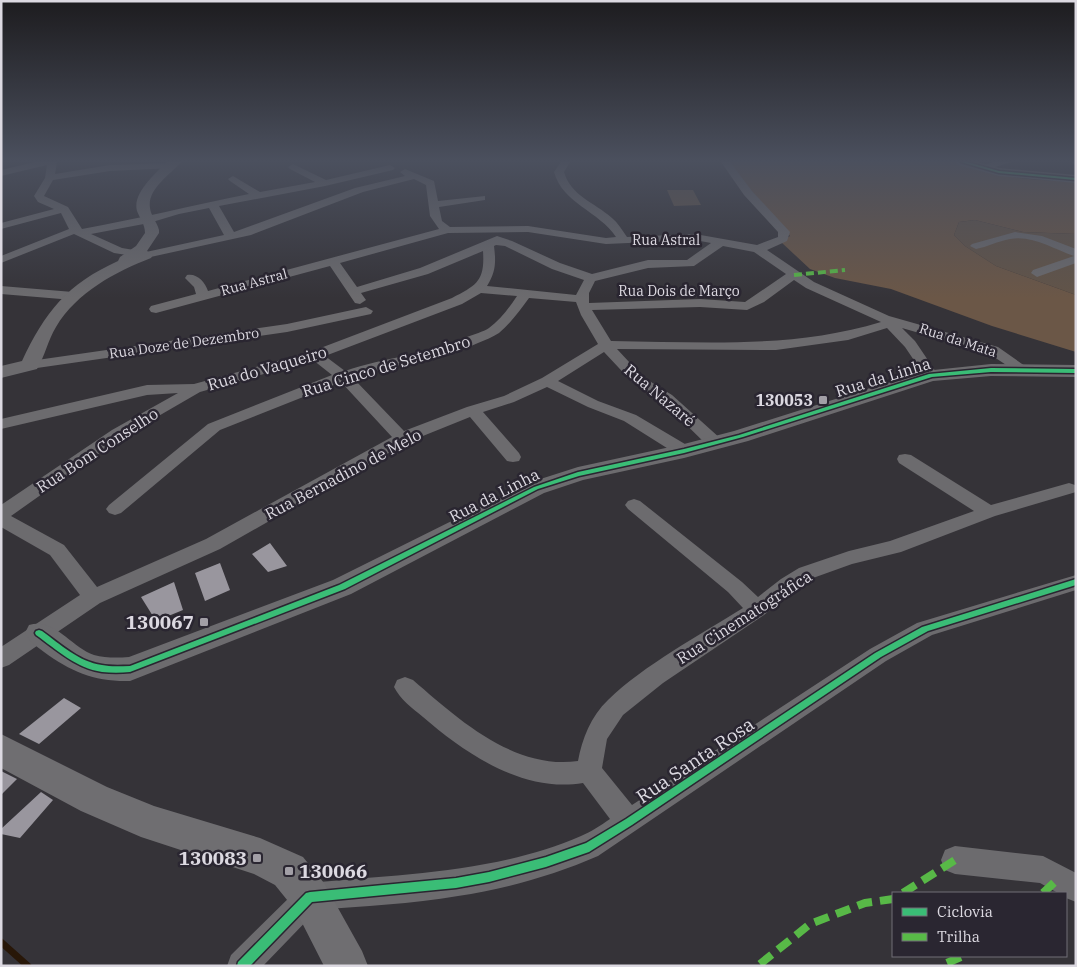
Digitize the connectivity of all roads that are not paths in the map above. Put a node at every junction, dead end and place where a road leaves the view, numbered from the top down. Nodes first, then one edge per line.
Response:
1 (142, 207) edge
2 (200, 207) edge
3 (214, 207) edge
4 (312, 207) edge
5 (434, 207) edge
6 (590, 207) edge
7 (761, 207) edge
8 (64, 208) joint
9 (149, 220) junction
10 (1, 226) edge
11 (501, 228) junction
12 (448, 230) junction
13 (77, 231) junction
14 (231, 237) junction
15 (623, 240) junction
16 (721, 242) junction
17 (492, 243) junction
18 (976, 246) dead end
19 (758, 249) junction
20 (1076, 254) edge
21 (139, 255) junction
22 (1076, 259) edge
23 (1, 260) edge
24 (333, 262) junction
25 (1037, 273) dead end
26 (794, 275) junction
27 (191, 278) dead end
28 (590, 278) junction
29 (479, 289) junction
30 (1, 290) edge
31 (355, 291) junction
32 (525, 294) junction
33 (73, 296) junction
34 (203, 296) junction
35 (583, 303) junction
36 (156, 309) dead end
37 (366, 312) junction
38 (888, 321) junction
39 (381, 331) junction
40 (606, 346) junction
41 (315, 355) junction
42 (30, 365) junction
43 (1025, 371) junction
44 (1076, 371) edge
45 (1, 372) edge
46 (931, 375) junction
47 (344, 377) junction
48 (547, 381) junction
49 (195, 389) junction
50 (473, 410) junction
51 (1, 424) edge
52 (402, 438) junction
53 (715, 443) junction
54 (684, 451) junction
55 (513, 457) dead end
56 (905, 459) dead end
57 (1069, 489) dead end
58 (634, 505) dead end
59 (115, 508) dead end
60 (989, 512) junction
61 (1, 514) edge
62 (1, 519) edge
63 (1076, 582) edge
64 (93, 598) junction
65 (757, 609) junction
66 (39, 633) junction
67 (1, 658) edge
68 (405, 687) dead end
69 (1, 750) edge
70 (589, 771) junction
71 (629, 822) junction
72 (955, 860) dead end
73 (1076, 888) edge
74 (310, 897) junction
75 (345, 963) edge
76 (242, 966) edge

1 - 9 street
2 - 9 street
3 - 14 street
4 - 14 street
5 - 12 street
6 - 15 street
7 - 19 street
8 - 10 street
8 - 13 street
9 - 13 street
9 - 21 street
11 - 12 street, Rua Astral
11 - 15 street, Rua Astral
11 - 17 street
12 - 24 street, Rua Astral
13 - 21 street
13 - 23 street
14 - 21 street
15 - 16 street, Rua Astral
16 - 19 street, Rua Astral
16 - 28 street
17 - 28 street
17 - 29 street
17 - 31 street
18 - 20 street
19 - 26 street, Rua Astral
21 - 33 street
22 - 25 street
24 - 31 street
24 - 34 street, Rua Astral
26 - 35 street, Rua Dois de Março
26 - 38 street, Rua Astral
27 - 34 street
28 - 35 street
29 - 32 street, Rua Dois de Março
29 - 39 street, Rua do Vaqueiro
30 - 33 street
31 - 37 street
32 - 35 street, Rua Dois de Março
32 - 47 street, Rua Cinco de Setembro
33 - 42 street
34 - 36 street, Rua Astral
35 - 40 street
37 - 39 street
37 - 42 street, Rua Doze de Dezembro
38 - 40 street
38 - 43 street, Rua da Mata
38 - 46 street, Rua Astral
39 - 41 street, Rua do Vaqueiro
40 - 48 street, Rua Bernadino de Melo
40 - 53 street, Rua Nazaré
41 - 47 street
41 - 49 street, Rua do Vaqueiro
42 - 45 street, Rua Doze de Dezembro
43 - 44 street, Rua da Linha
43 - 46 street, Rua da Linha
46 - 53 street, Rua da Linha
47 - 52 street
47 - 59 street, Rua Cinco de Setembro
48 - 50 street, Rua Bernadino de Melo
48 - 54 street
49 - 51 street, Rua do Vaqueiro
49 - 61 street, Rua Bom Conselho
50 - 52 street, Rua Bernadino de Melo
50 - 55 street
52 - 64 street, Rua Bernadino de Melo
53 - 54 street, Rua da Linha
54 - 66 street, Rua da Linha
56 - 60 street
57 - 60 street, Rua Cinematográfica
58 - 65 street
60 - 65 street, Rua Cinematográfica
62 - 64 street
63 - 71 street, Rua Santa Rosa
64 - 66 street, Rua Bernadino de Melo
65 - 70 street, Rua Cinematográfica
66 - 67 street, Rua Bernadino de Melo
68 - 70 street
69 - 74 main road
70 - 71 street
71 - 74 street, Rua Santa Rosa
72 - 73 street
74 - 75 main road
74 - 76 street

